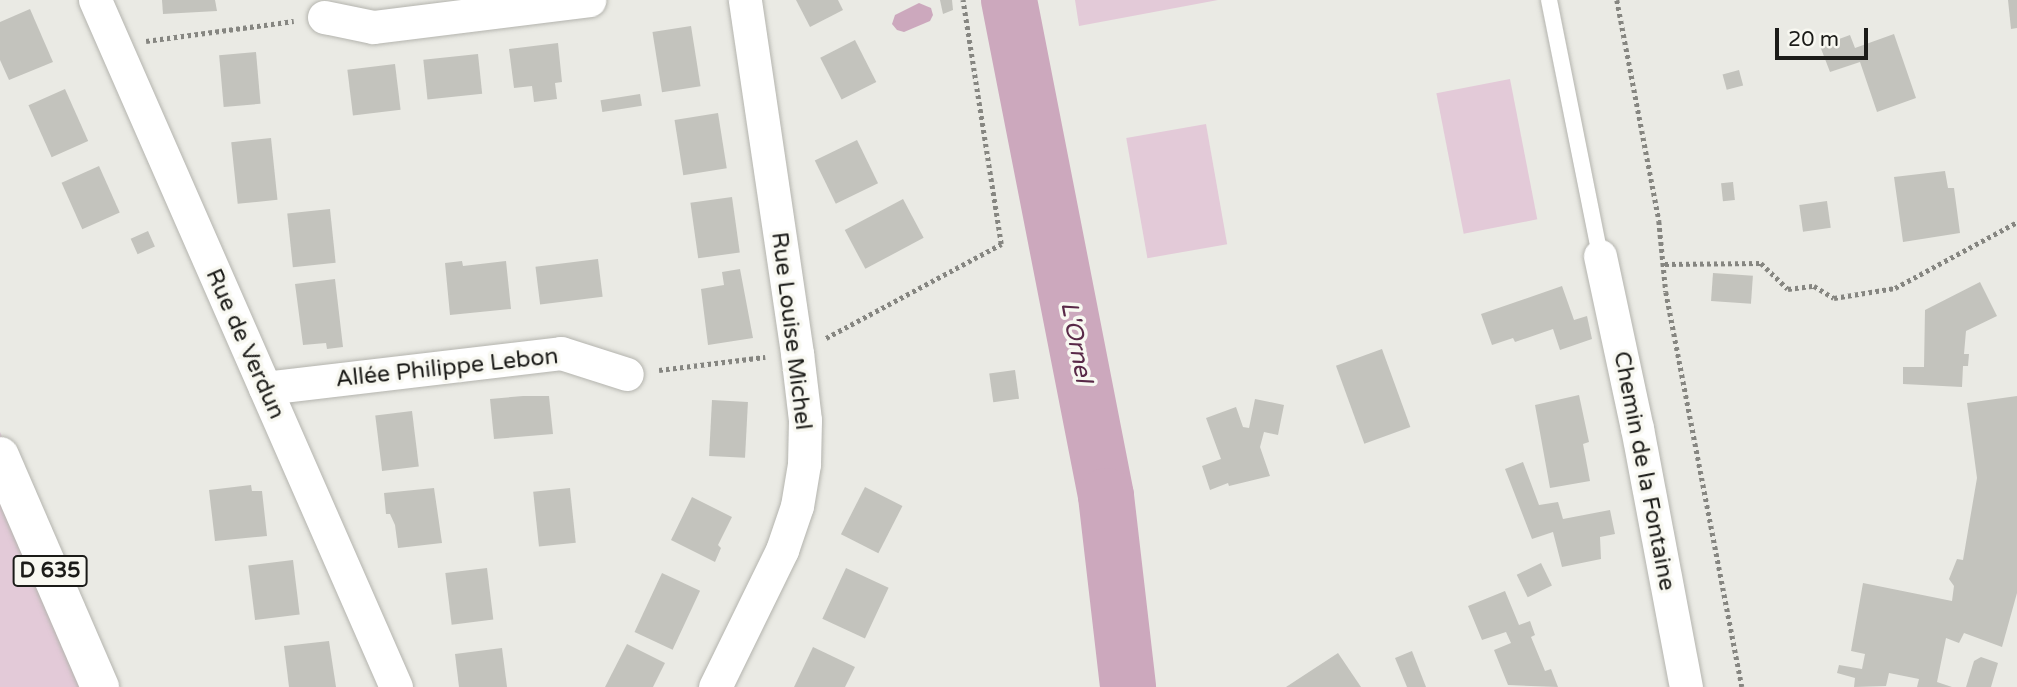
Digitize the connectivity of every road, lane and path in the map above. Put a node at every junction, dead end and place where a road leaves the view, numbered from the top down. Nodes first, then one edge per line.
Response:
1 (95, 0) edge
2 (589, 0) edge
3 (745, 0) edge
4 (963, 0) edge
5 (1549, 0) edge
6 (1617, 0) edge
7 (324, 17) joint
8 (114, 45) junction
9 (2017, 222) edge
10 (1600, 256) joint
11 (1665, 264) junction
12 (797, 353) junction
13 (627, 374) joint
14 (265, 388) junction
15 (0, 456) edge
16 (100, 687) edge
17 (396, 687) edge
18 (715, 687) edge
19 (1686, 687) edge
20 (1742, 687) edge

1 - 8 street, Rue de Verdun
2 - 7 street
3 - 12 street, Rue Louise Michel
4 - 12 path
5 - 10 lane
6 - 11 path
7 - 8 path
8 - 14 street, Rue de Verdun
9 - 11 path
10 - 19 street, Chemin de la Fontaine
11 - 20 path
12 - 13 path
12 - 18 street, Rue Louise Michel
13 - 14 street, Allée Philippe Lebon
14 - 17 street, Rue de Verdun
15 - 16 main road, D 635

